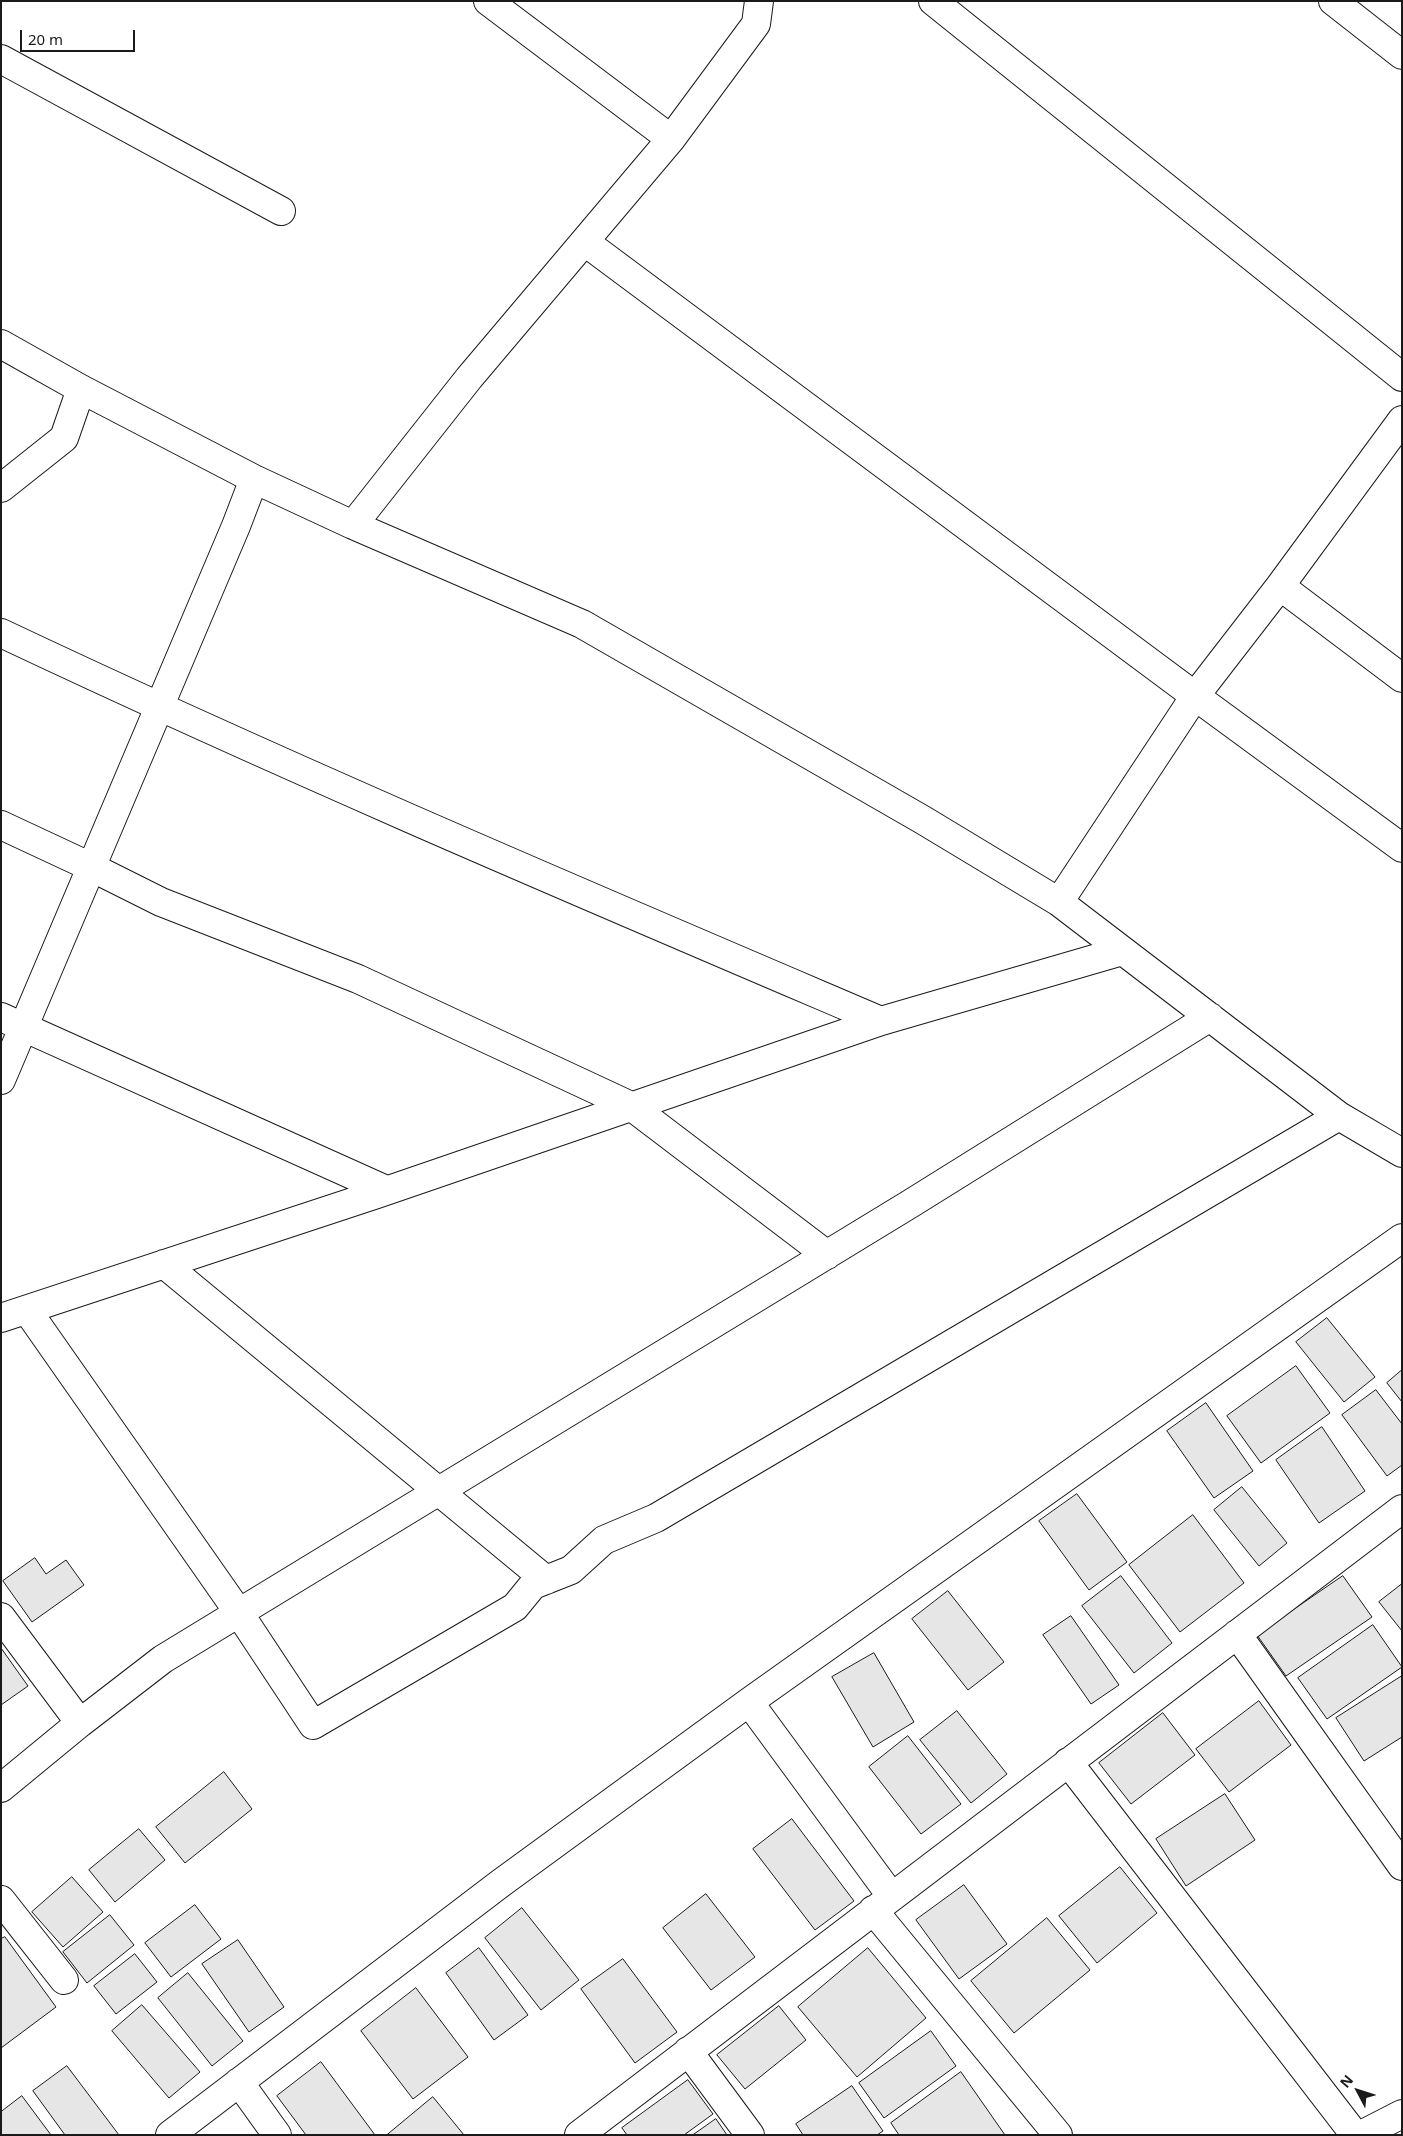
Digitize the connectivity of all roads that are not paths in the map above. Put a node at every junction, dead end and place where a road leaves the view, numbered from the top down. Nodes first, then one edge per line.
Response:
1 (488, 1) edge
2 (759, 1) edge
3 (933, 1) edge
4 (1333, 1) edge
5 (1402, 55) edge
6 (1, 59) edge
7 (671, 140) junction
8 (281, 211) dead end
9 (584, 242) junction
10 (1, 344) edge
11 (1402, 377) edge
12 (81, 389) junction
13 (1402, 420) edge
14 (254, 479) junction
15 (1, 488) edge
16 (353, 525) junction
17 (1280, 586) junction
18 (1, 633) edge
19 (1402, 678) edge
20 (1194, 696) junction
21 (159, 708) junction
22 (1, 825) edge
23 (1402, 848) edge
24 (91, 867) junction
25 (1059, 902) junction
26 (1122, 951) junction
27 (1210, 1017) junction
28 (881, 1021) junction
29 (13, 1022) edge
30 (1, 1080) edge
31 (631, 1106) junction
32 (1339, 1116) junction
33 (1402, 1153) edge
34 (386, 1190) junction
35 (1402, 1238) edge
36 (826, 1255) junction
37 (164, 1264) junction
38 (27, 1310) junction
39 (1, 1318) edge
40 (439, 1491) junction
41 (1402, 1509) edge
42 (546, 1580) junction
43 (239, 1613) junction
44 (1, 1617) edge
45 (1237, 1634) junction
46 (748, 1702) junction
47 (80, 1723) junction
48 (1068, 1762) junction
49 (1, 1788) edge
50 (1402, 1866) edge
51 (1, 1900) edge
52 (882, 1904) junction
53 (64, 1980) dead end
54 (688, 2051) junction
55 (239, 2082) junction
56 (1402, 2114) edge
57 (170, 2135) edge
58 (277, 2135) edge
59 (578, 2135) edge
60 (750, 2135) edge
61 (1058, 2135) edge
62 (1355, 2135) edge
63 (1360, 2135) edge

1 - 7 street
2 - 7 street
3 - 11 street
4 - 5 street
6 - 8 street
7 - 9 street
9 - 16 street
9 - 20 street
10 - 12 street
12 - 14 street
12 - 15 street
13 - 17 street
14 - 16 street
14 - 21 street
16 - 25 street
17 - 19 street
17 - 20 street
18 - 21 street
20 - 23 street
20 - 25 street
21 - 24 street
21 - 28 street
22 - 24 street
24 - 29 street
24 - 31 street
25 - 26 street
26 - 27 street
26 - 28 street
27 - 32 street
27 - 36 street
28 - 31 street
29 - 30 street
29 - 34 street
31 - 34 street
31 - 36 street
32 - 33 street
32 - 42 street
34 - 37 street
35 - 46 street
36 - 40 street
37 - 38 street
37 - 40 street
38 - 39 street
38 - 43 street
40 - 42 street
40 - 43 street
41 - 45 street
42 - 43 street
43 - 47 street
44 - 47 street
45 - 48 street
45 - 50 street
46 - 52 street
46 - 55 street
47 - 49 street
48 - 52 street
48 - 62 street
51 - 53 street
52 - 54 street
52 - 61 street
54 - 59 street
54 - 60 street
55 - 57 street
55 - 58 street
56 - 63 street

